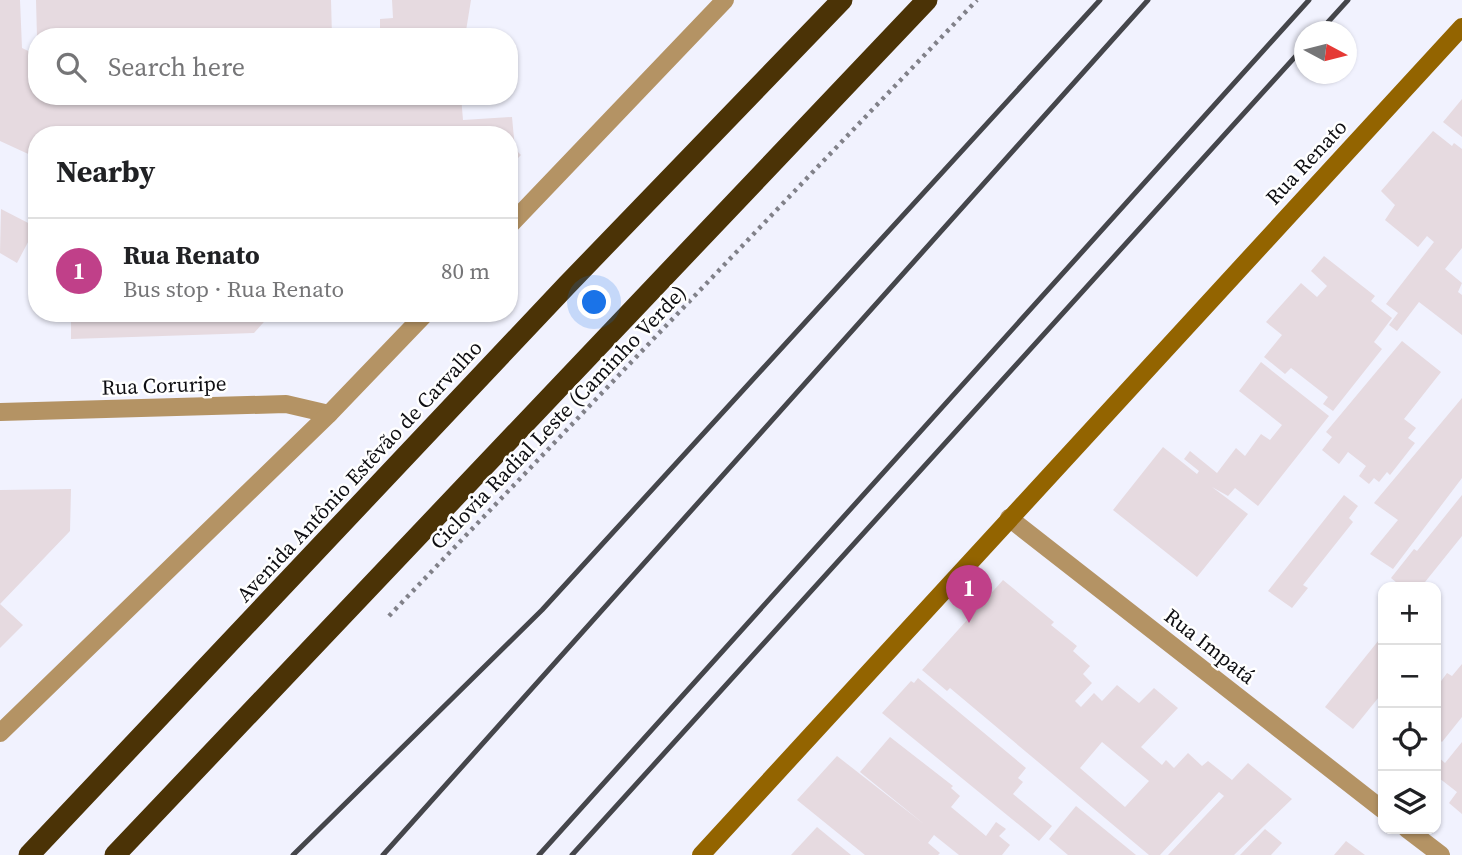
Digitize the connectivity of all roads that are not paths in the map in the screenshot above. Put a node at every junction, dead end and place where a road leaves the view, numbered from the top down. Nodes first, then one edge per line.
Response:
1 (725, 0) edge
2 (842, 0) edge
3 (928, 0) edge
4 (1462, 27) edge
5 (518, 217) edge
6 (417, 322) edge
7 (0, 412) edge
8 (329, 414) junction
9 (1009, 518) junction
10 (0, 733) edge
11 (1378, 806) edge
12 (1414, 834) edge
13 (29, 855) edge
14 (115, 855) edge
15 (701, 855) edge
16 (1441, 855) edge

1 - 5 street
2 - 13 highway, Avenida Antônio Estêvão de Carvalho
3 - 14 highway
4 - 9 street, Rua Renato
6 - 8 street
7 - 8 street, Rua Coruripe
8 - 10 street
9 - 11 street, Rua Impatá
9 - 15 street, Rua Renato
12 - 16 street

